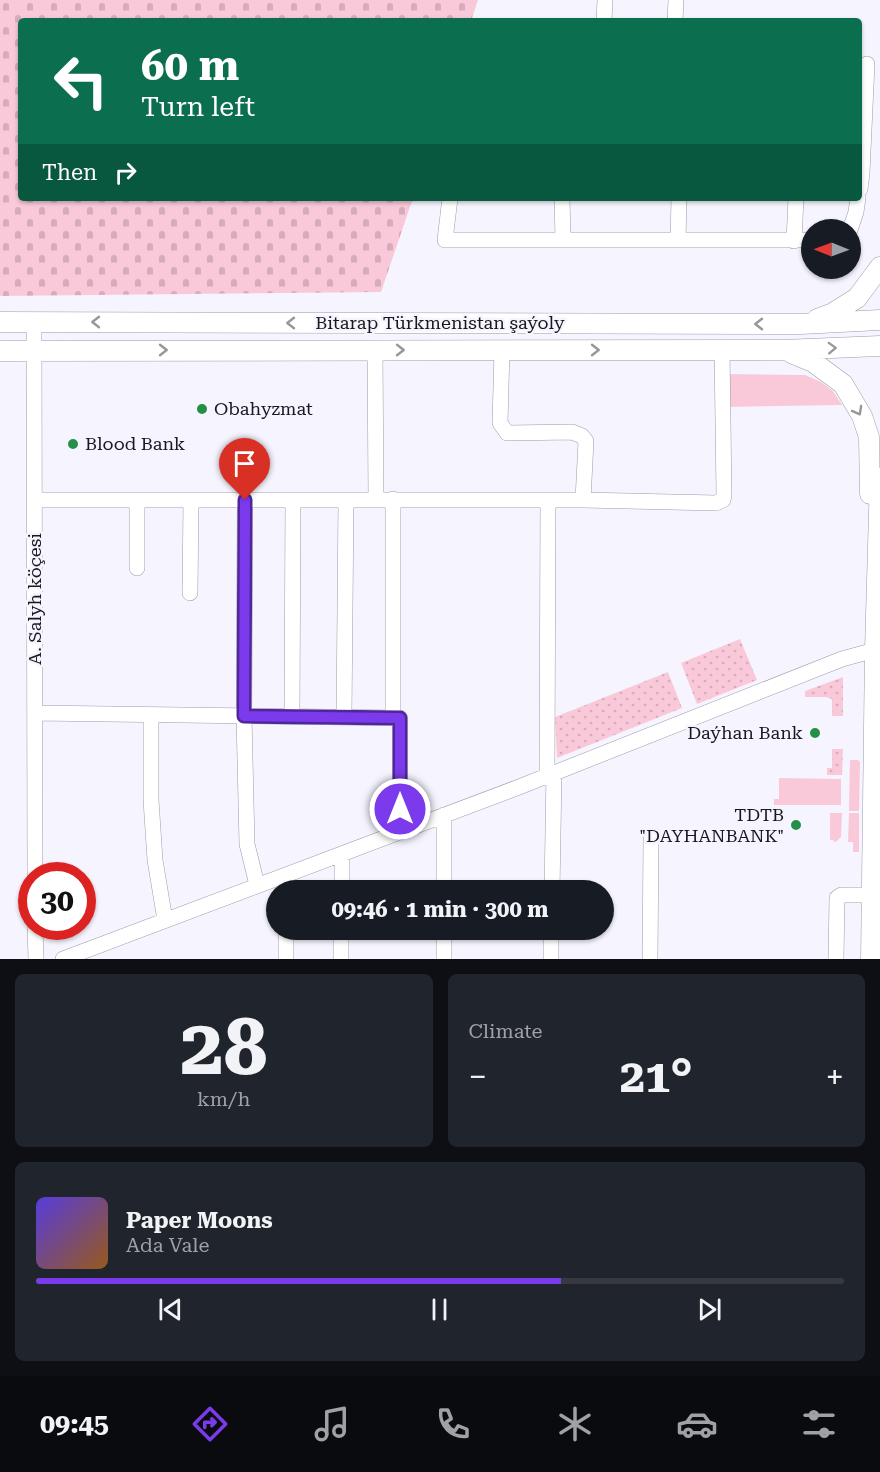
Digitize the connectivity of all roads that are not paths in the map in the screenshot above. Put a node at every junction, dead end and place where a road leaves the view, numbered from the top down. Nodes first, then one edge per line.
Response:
1 (605, 0) edge
2 (676, 0) edge
3 (604, 18) edge
4 (675, 18) edge
5 (869, 65) edge
6 (862, 156) edge
7 (450, 201) edge
8 (562, 201) edge
9 (679, 201) edge
10 (796, 201) edge
11 (858, 201) edge
12 (854, 219) edge
13 (563, 240) junction
14 (678, 240) junction
15 (794, 241) junction
16 (801, 241) edge
17 (880, 267) edge
18 (880, 320) edge
19 (0, 322) edge
20 (34, 322) junction
21 (801, 324) junction
22 (880, 346) edge
23 (375, 350) junction
24 (502, 350) junction
25 (722, 350) junction
26 (783, 350) junction
27 (0, 351) edge
28 (34, 351) junction
29 (880, 478) edge
30 (376, 499) junction
31 (35, 500) junction
32 (136, 500) junction
33 (191, 500) junction
34 (245, 500) junction
35 (293, 500) junction
36 (345, 500) junction
37 (393, 500) junction
38 (548, 500) junction
39 (583, 500) junction
40 (879, 511) edge
41 (137, 567) dead end
42 (190, 593) dead end
43 (878, 650) edge
44 (35, 713) junction
45 (151, 715) junction
46 (244, 716) junction
47 (292, 717) junction
48 (344, 717) junction
49 (393, 718) junction
50 (550, 774) junction
51 (444, 815) junction
52 (400, 832) junction
53 (651, 840) dead end
54 (342, 854) junction
55 (35, 862) edge
56 (287, 874) junction
57 (287, 880) edge
58 (342, 880) edge
59 (444, 880) edge
60 (552, 880) edge
61 (257, 885) junction
62 (872, 896) junction
63 (165, 920) junction
64 (35, 940) edge
65 (286, 940) edge
66 (341, 940) edge
67 (444, 940) edge
68 (551, 940) edge
69 (36, 959) edge
70 (63, 959) edge
71 (286, 959) edge
72 (341, 959) edge
73 (444, 959) edge
74 (551, 959) edge
75 (650, 959) edge
76 (836, 959) edge
77 (871, 959) edge

1 - 3 street
2 - 4 street
5 - 6 street
7 - 13 street
8 - 13 street
9 - 14 street
10 - 15 street
11 - 12 street
13 - 14 street
14 - 15 street
15 - 16 street
17 - 21 main road
18 - 21 main road, Bitarap Türkmenistan şaýoly
19 - 20 main road, Bitarap Türkmenistan şaýoly
21 -> 20 main road, Bitarap Türkmenistan şaýoly
20 - 28 street, A. Salyh köçesi
26 -> 22 main road, Bitarap Türkmenistan şaýoly
23 -> 24 main road, Bitarap Türkmenistan şaýoly
28 -> 23 main road, Bitarap Türkmenistan şaýoly
23 - 30 street
24 -> 25 main road, Bitarap Türkmenistan şaýoly
24 - 39 street
25 - 26 main road, Bitarap Türkmenistan şaýoly
25 - 39 street
26 -> 40 main road
27 - 28 main road, Bitarap Türkmenistan şaýoly
28 - 31 street, A. Salyh köçesi
29 - 40 main road
30 - 36 street
30 - 37 street
31 - 32 street
31 - 44 street, A. Salyh köçesi
32 - 33 street
32 - 41 street
33 - 34 street
33 - 42 street
34 - 35 street
34 - 46 street
35 - 36 street
35 - 47 street
36 - 48 street
37 - 38 street
37 - 49 street
38 - 39 street
38 - 50 street
40 - 43 main road
43 - 50 street
43 - 62 main road
44 - 45 street
44 - 55 street, A. Salyh köçesi
45 - 46 street
45 - 63 street
46 - 47 street
46 - 61 street
47 - 48 street
48 - 49 street
49 - 52 street
50 - 51 street
50 - 60 street
51 - 52 street
51 - 59 street
52 - 54 street
53 - 75 street
54 - 56 street
54 - 58 street
56 - 57 street
56 - 61 street
61 - 63 street
62 - 76 street
62 - 77 main road
63 - 70 street
64 - 69 street
65 - 71 street
66 - 72 street
67 - 73 street
68 - 74 street

